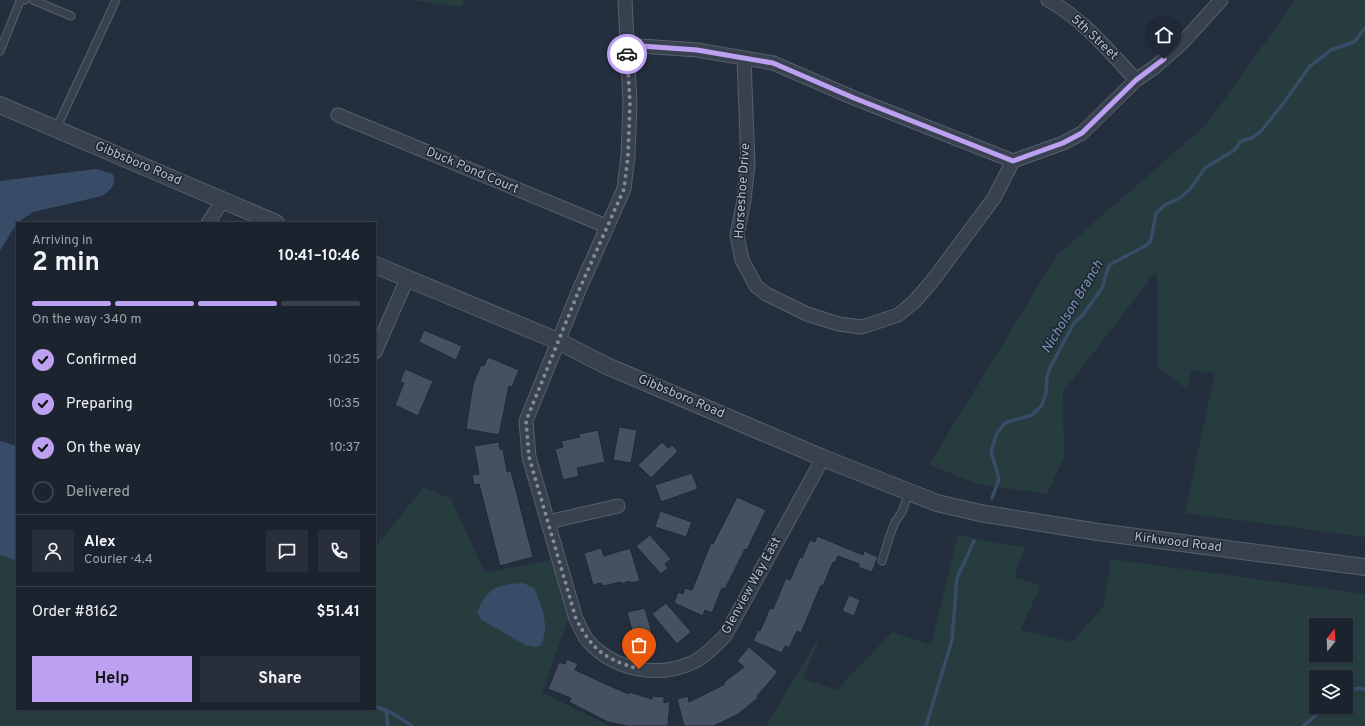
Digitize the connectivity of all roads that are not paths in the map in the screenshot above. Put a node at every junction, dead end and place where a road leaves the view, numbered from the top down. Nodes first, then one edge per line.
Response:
1 (25, 0) edge
2 (33, 0) edge
3 (116, 0) edge
4 (625, 0) edge
5 (1048, 0) edge
6 (1221, 0) edge
7 (71, 16) dead end
8 (627, 45) junction
9 (0, 51) edge
10 (744, 58) junction
11 (1136, 80) junction
12 (0, 105) edge
13 (338, 115) dead end
14 (56, 129) junction
15 (1013, 161) junction
16 (223, 200) junction
17 (209, 222) edge
18 (274, 222) edge
19 (606, 226) junction
20 (376, 265) edge
21 (407, 279) junction
22 (558, 341) junction
23 (376, 350) edge
24 (823, 458) junction
25 (909, 492) junction
26 (618, 506) dead end
27 (992, 515) joint
28 (548, 522) junction
29 (882, 561) dead end
30 (1365, 567) edge

1 - 9 lane
2 - 7 lane
3 - 14 lane
4 - 8 street, Glenview Way East
5 - 11 street, 5th Street
6 - 11 street
8 - 10 street
8 - 19 street, Glenview Way East
10 - 15 street
10 - 15 street, Horseshoe Drive
11 - 15 street
12 - 14 street, Gibbsboro Road
13 - 19 street, Duck Pond Court
14 - 16 street, Gibbsboro Road
16 - 17 street
16 - 18 street, Gibbsboro Road
19 - 22 street, Glenview Way East
20 - 21 street, Gibbsboro Road
21 - 22 street, Gibbsboro Road
21 - 23 street
22 - 24 street, Gibbsboro Road
22 - 28 street, Glenview Way East
24 - 25 street, Gibbsboro Road
24 - 28 street, Glenview Way East
25 - 27 street, Gibbsboro Road
25 - 29 lane
26 - 28 street
27 - 30 street, Kirkwood Road

